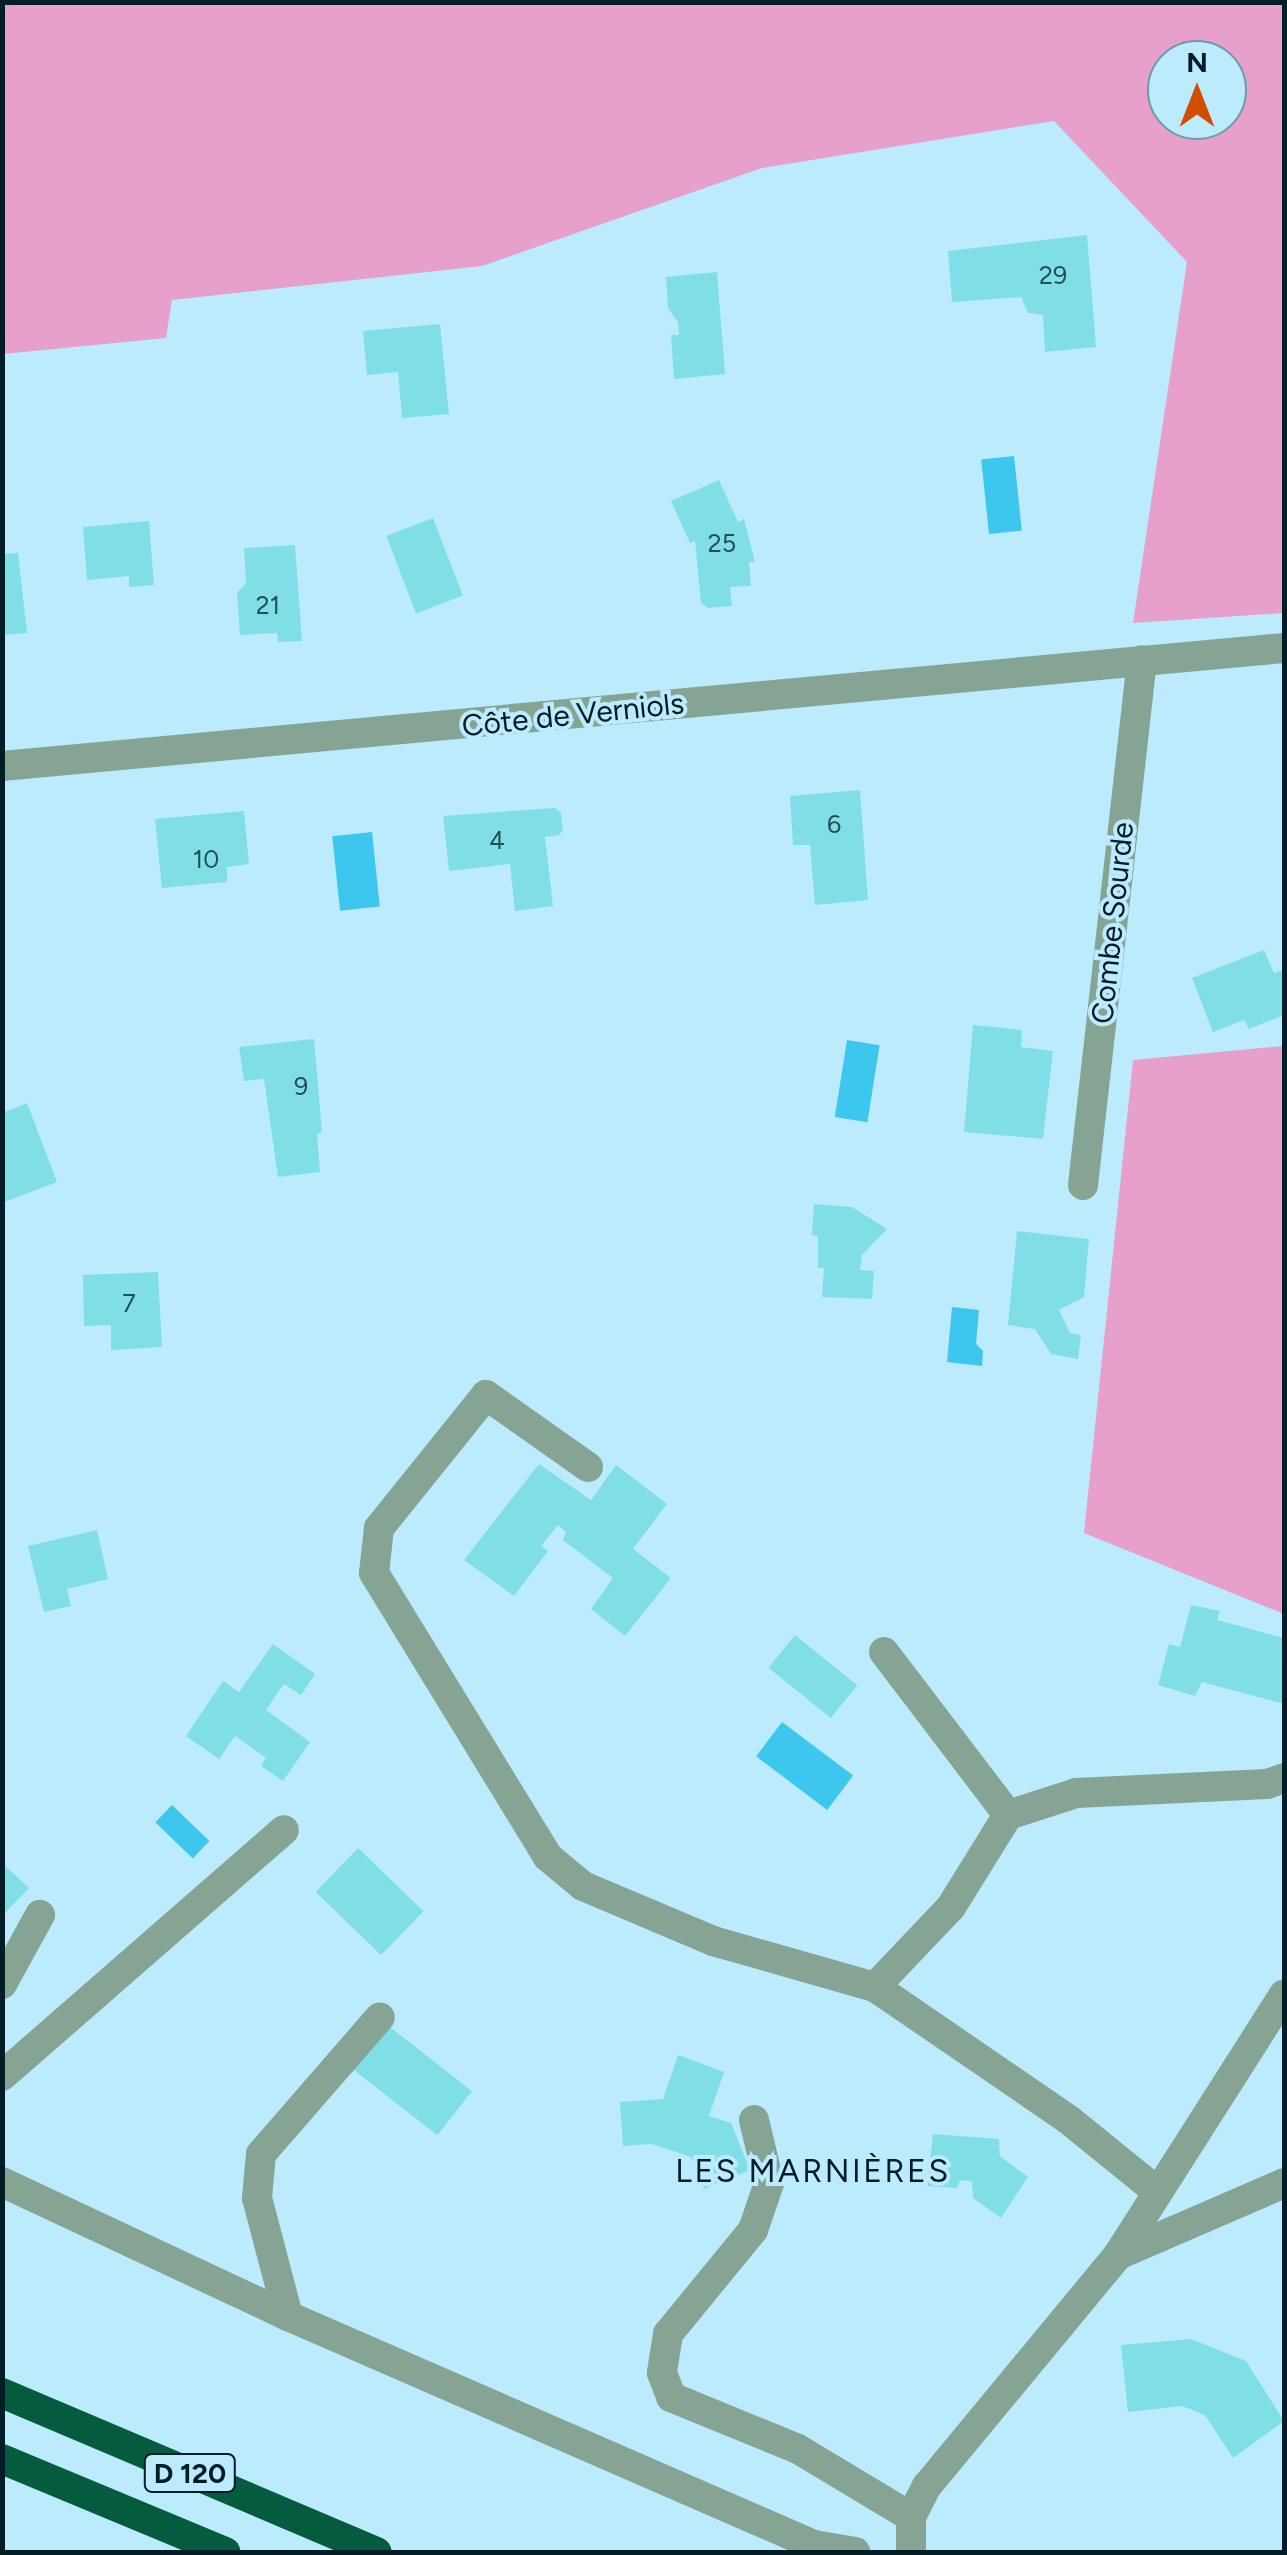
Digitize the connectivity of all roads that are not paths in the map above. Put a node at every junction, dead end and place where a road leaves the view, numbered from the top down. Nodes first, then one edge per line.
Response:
1 (1284, 648) edge
2 (1142, 660) junction
3 (2, 766) edge
4 (1084, 1186) dead end
5 (588, 1467) dead end
6 (884, 1652) dead end
7 (1284, 1778) edge
8 (1008, 1814) junction
9 (284, 1830) dead end
10 (40, 1914) dead end
11 (2, 1984) edge
12 (875, 1987) junction
13 (1284, 1994) edge
14 (380, 2017) dead end
15 (2, 2076) edge
16 (754, 2120) dead end
17 (2, 2182) edge
18 (1284, 2183) edge
19 (1158, 2192) junction
20 (1118, 2255) junction
21 (288, 2316) junction
22 (2, 2371) edge
23 (2, 2393) edge
24 (2, 2459) edge
25 (236, 2492) junction
26 (911, 2518) junction
27 (225, 2552) edge
28 (378, 2552) edge
29 (856, 2552) edge
30 (911, 2552) edge

1 - 2 street, Côte de Verniols
2 - 3 street, Côte de Verniols
2 - 4 street, Combe Sourde
5 - 12 street
6 - 8 street
7 - 8 street
8 - 12 street
9 - 15 street
10 - 11 street
12 - 19 street
13 - 19 street
14 - 21 street
16 - 26 street
17 - 21 street
18 - 20 street
19 - 20 street
20 - 26 street
21 - 29 street
22 - 25 highway
23 - 25 highway, D 120
24 - 27 highway, D 120
25 - 28 highway, D 120
26 - 30 street

